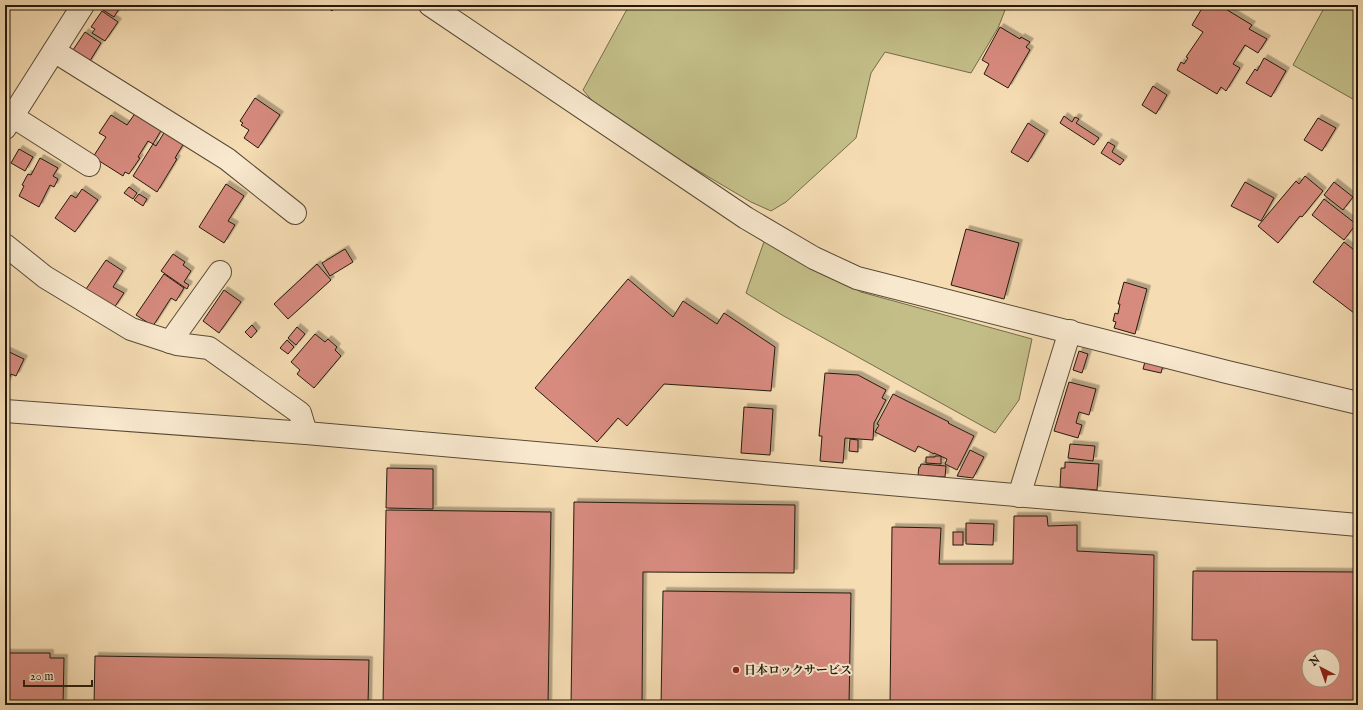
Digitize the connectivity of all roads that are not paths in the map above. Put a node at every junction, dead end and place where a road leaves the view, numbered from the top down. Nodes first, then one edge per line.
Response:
1 (83, 5) edge
2 (430, 5) edge
3 (54, 51) junction
4 (9, 122) edge
5 (90, 165) dead end
6 (295, 213) dead end
7 (5, 245) edge
8 (220, 272) dead end
9 (1070, 331) junction
10 (170, 342) junction
11 (1358, 403) edge
12 (5, 411) edge
13 (306, 433) junction
14 (1019, 496) junction
15 (1358, 525) edge

1 - 3 street
2 - 9 street
3 - 4 street
3 - 6 street
4 - 5 street
7 - 10 street
8 - 10 street
9 - 11 street
9 - 14 street
10 - 13 street
12 - 13 street
13 - 14 street
14 - 15 street

